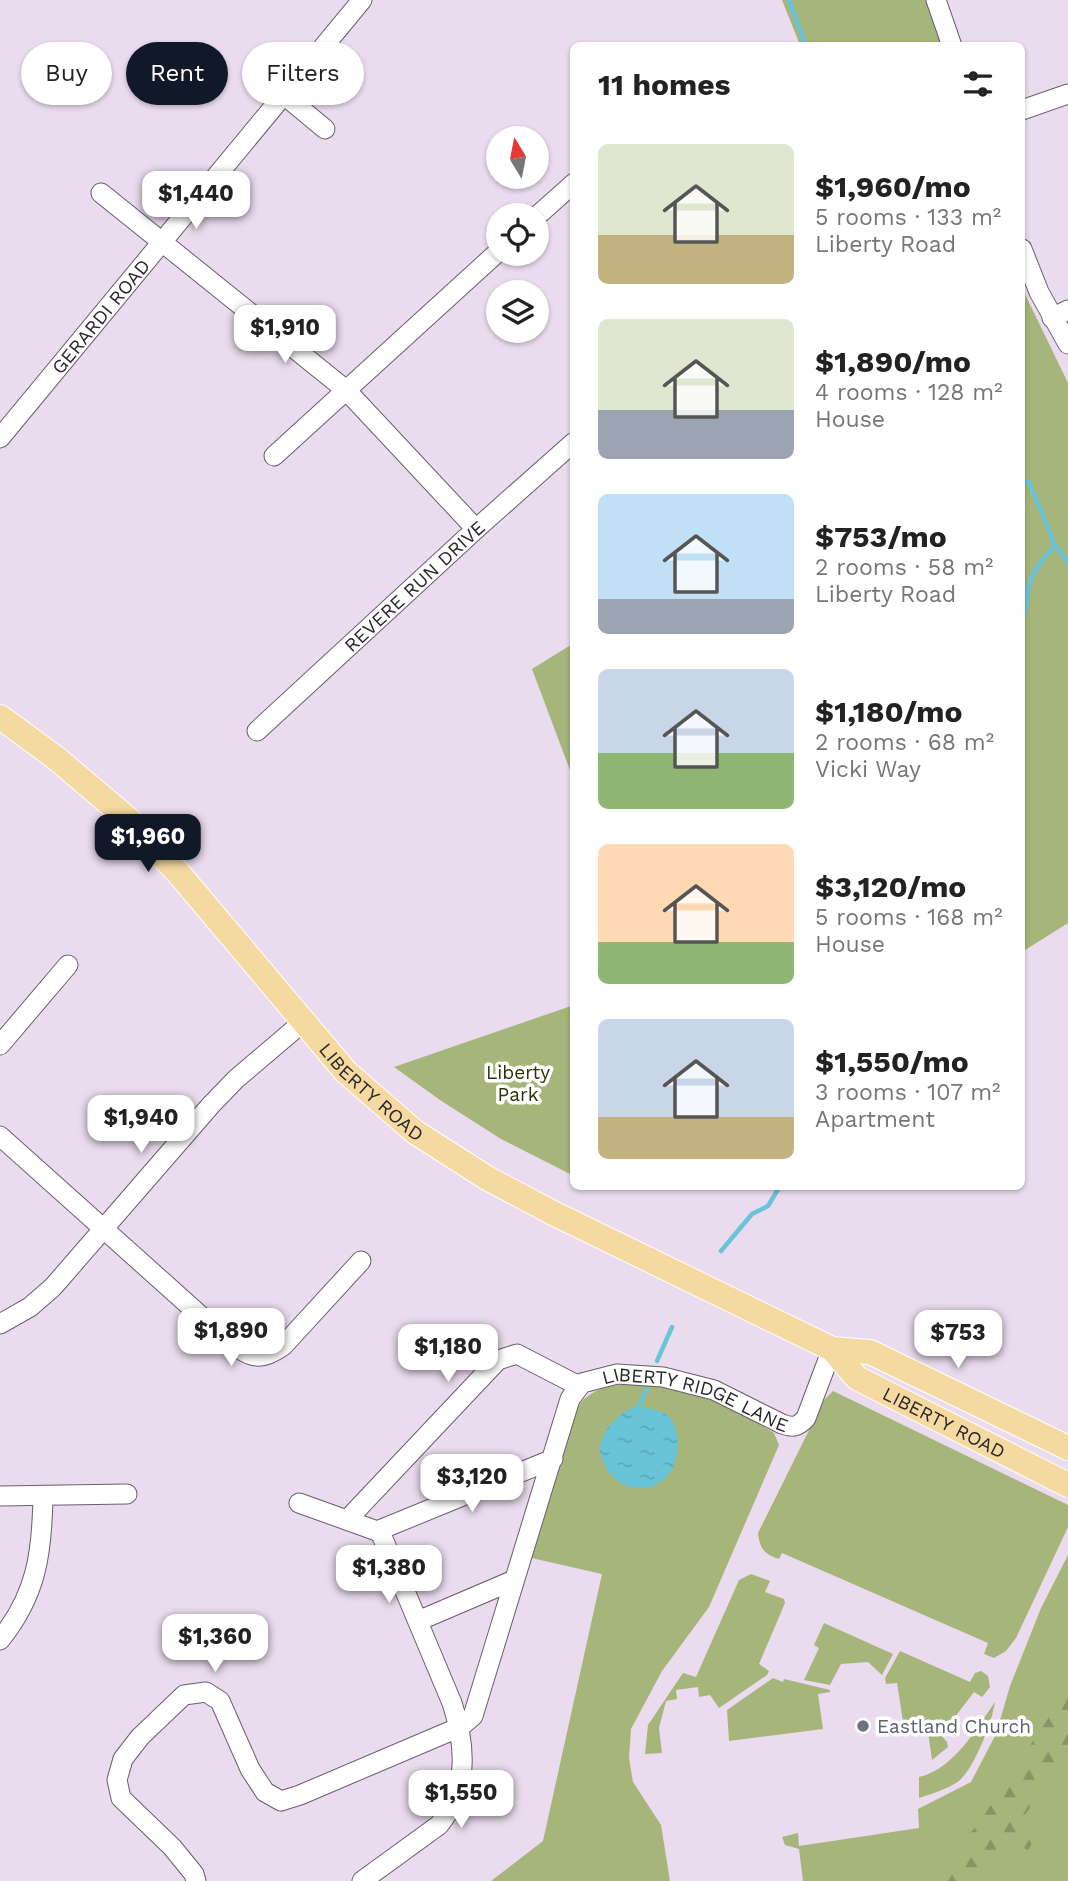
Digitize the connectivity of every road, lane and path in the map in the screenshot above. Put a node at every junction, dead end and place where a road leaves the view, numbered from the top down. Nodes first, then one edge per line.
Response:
1 (362, 0) edge
2 (936, 0) edge
3 (328, 42) edge
4 (951, 42) edge
5 (1068, 94) edge
6 (276, 105) edge
7 (296, 105) edge
8 (1025, 109) edge
9 (325, 129) dead end
10 (570, 187) edge
11 (101, 193) dead end
12 (549, 205) edge
13 (162, 240) junction
14 (1025, 254) edge
15 (486, 263) edge
16 (1060, 314) edge
17 (1068, 344) edge
18 (346, 390) junction
19 (0, 438) edge
20 (570, 446) edge
21 (274, 456) dead end
22 (476, 529) junction
23 (0, 717) edge
24 (257, 731) dead end
25 (68, 965) dead end
26 (303, 1022) junction
27 (0, 1045) edge
28 (0, 1136) edge
29 (105, 1228) junction
30 (361, 1261) dead end
31 (0, 1324) edge
32 (832, 1349) junction
33 (579, 1386) junction
34 (1068, 1448) edge
35 (553, 1459) junction
36 (1068, 1485) edge
37 (127, 1494) dead end
38 (0, 1496) edge
39 (43, 1496) junction
40 (299, 1503) dead end
41 (347, 1520) junction
42 (377, 1531) junction
43 (514, 1580) junction
44 (418, 1622) junction
45 (0, 1640) edge
46 (460, 1727) junction
47 (196, 1881) edge
48 (362, 1881) edge

1 - 3 street, GERARDI ROAD
2 - 4 street
5 - 8 street
6 - 13 street, GERARDI ROAD
7 - 9 street
10 - 12 street
11 - 13 street
13 - 18 street
13 - 19 street, GERARDI ROAD
14 - 16 street
15 - 18 street
16 - 17 street
18 - 21 street
18 - 22 street
20 - 22 street, REVERE RUN DRIVE
22 - 24 street, REVERE RUN DRIVE
23 - 26 main road, LIBERTY ROAD
25 - 27 street
26 - 29 street
26 - 32 main road, LIBERTY ROAD
28 - 29 street
29 - 30 street
29 - 31 street
32 - 33 street, LIBERTY RIDGE LANE
32 - 34 main road, LIBERTY ROAD
32 - 36 main road, LIBERTY ROAD
33 - 35 street, LIBERTY RIDGE LANE
33 - 41 street
35 - 42 street
35 - 43 street, LIBERTY RIDGE LANE
37 - 39 street
38 - 39 street
39 - 45 street
40 - 41 street
41 - 42 street
42 - 44 street
43 - 44 street
43 - 46 street, LIBERTY RIDGE LANE
44 - 46 street
46 - 47 street
46 - 48 street

